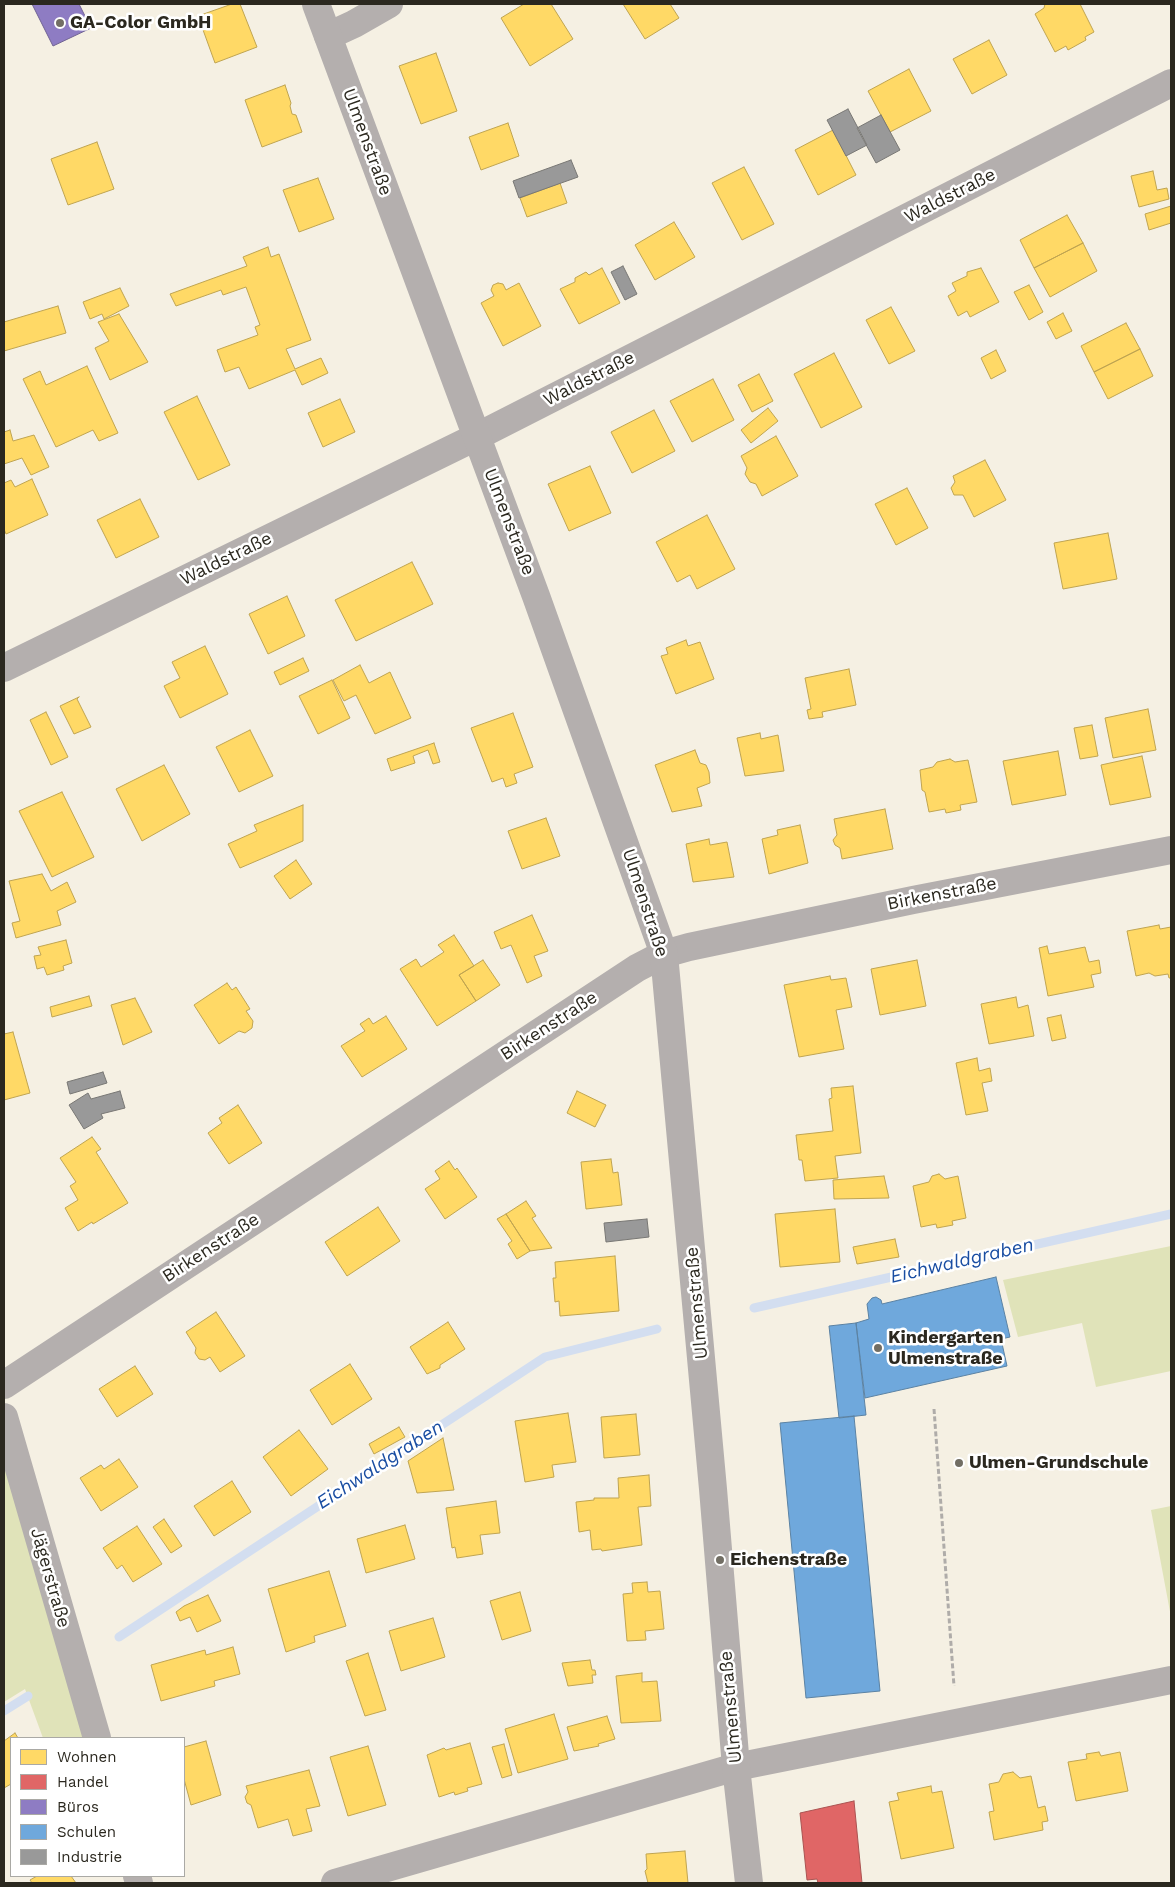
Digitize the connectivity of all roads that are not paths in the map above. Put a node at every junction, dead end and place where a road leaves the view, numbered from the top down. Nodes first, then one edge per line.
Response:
1 (316, 4) edge
2 (389, 4) edge
3 (328, 36) junction
4 (1171, 83) edge
5 (476, 437) junction
6 (4, 668) edge
7 (1171, 850) edge
8 (664, 954) junction
9 (4, 1385) edge
10 (4, 1417) edge
11 (1171, 1680) edge
12 (97, 1737) edge
13 (736, 1767) junction
14 (335, 1883) edge
15 (749, 1883) edge

1 - 3 street, Ulmenstraße
2 - 3 street
3 - 5 street, Ulmenstraße
4 - 5 street, Waldstraße
5 - 6 street, Waldstraße
5 - 8 street, Ulmenstraße
7 - 8 street, Birkenstraße
8 - 9 street, Birkenstraße
8 - 13 street, Ulmenstraße
10 - 12 street, Jägerstraße
11 - 13 street
13 - 14 street
13 - 15 street, Ulmenstraße

